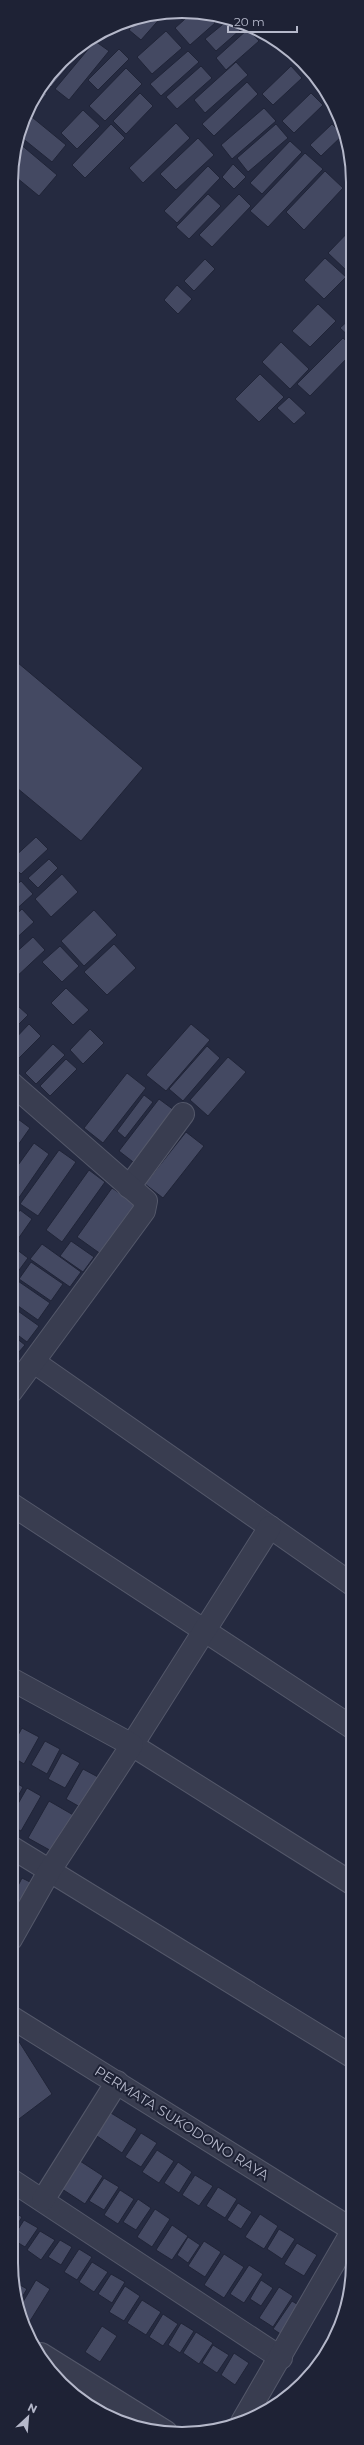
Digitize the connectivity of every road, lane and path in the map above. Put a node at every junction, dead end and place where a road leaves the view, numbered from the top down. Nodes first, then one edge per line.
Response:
1 (18, 1088) edge
2 (183, 1114) dead end
3 (128, 1187) junction
4 (34, 1362) junction
5 (18, 1383) edge
6 (18, 1509) edge
7 (270, 1527) junction
8 (346, 1580) edge
9 (204, 1631) junction
10 (18, 1683) edge
11 (346, 1723) edge
12 (132, 1745) junction
13 (18, 1851) edge
14 (50, 1870) junction
15 (346, 1880) edge
16 (18, 1926) edge
17 (18, 2022) edge
18 (346, 2053) edge
19 (117, 2082) junction
20 (18, 2184) edge
21 (43, 2200) junction
22 (346, 2226) edge
23 (346, 2242) edge
24 (281, 2358) junction
25 (50, 2359) edge
26 (247, 2414) edge
27 (154, 2425) edge

1 - 3 street
2 - 3 street
3 - 4 street
4 - 5 street
4 - 7 street
6 - 9 street
7 - 8 street
7 - 9 street
9 - 11 street
9 - 12 street
10 - 12 street
12 - 14 street
12 - 15 street
13 - 14 street
14 - 16 street
14 - 18 street
17 - 19 street, PERMATA SUKODONO RAYA
19 - 21 street
19 - 22 street, PERMATA SUKODONO RAYA
20 - 21 street
21 - 24 street
23 - 24 street, PERMATA SUKODONO RAYA
24 - 26 street, PERMATA SUKODONO RAYA
25 - 27 street

